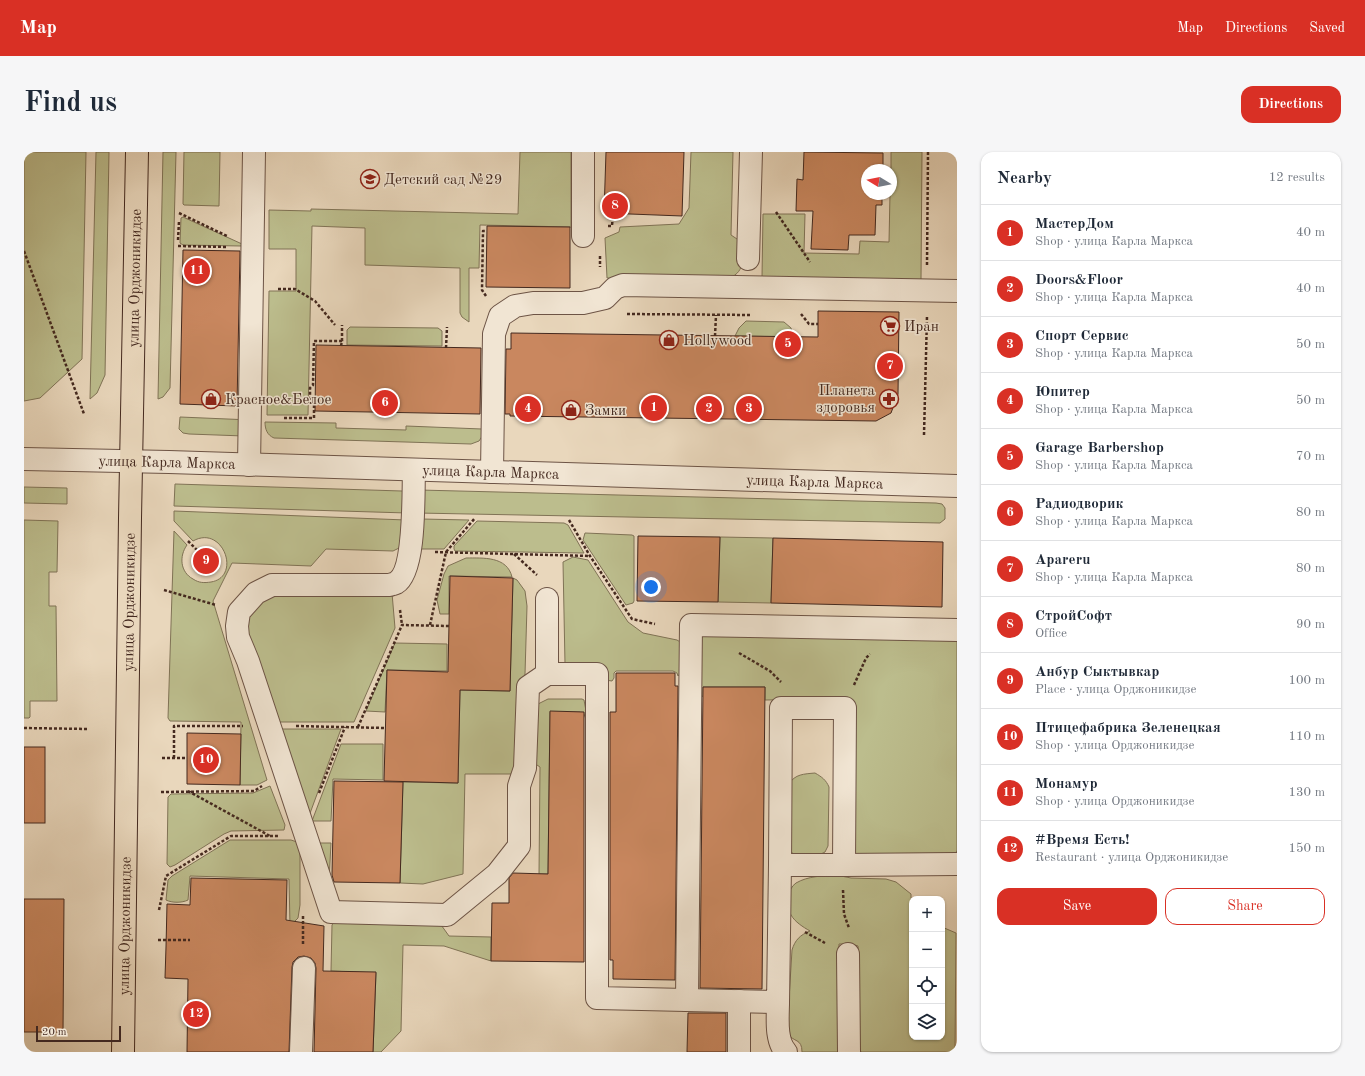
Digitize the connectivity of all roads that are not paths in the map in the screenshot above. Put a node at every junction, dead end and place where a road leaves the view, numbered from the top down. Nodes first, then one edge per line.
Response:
1 (137, 152) edge
2 (254, 152) edge
3 (583, 152) edge
4 (751, 152) edge
5 (583, 236) dead end
6 (748, 259) dead end
7 (957, 291) edge
8 (24, 459) edge
9 (131, 462) junction
10 (249, 465) junction
11 (414, 470) junction
12 (492, 472) junction
13 (957, 486) edge
14 (547, 599) road end
15 (957, 630) edge
16 (547, 674) junction
17 (957, 864) edge
18 (780, 865) junction
19 (844, 865) junction
20 (848, 954) road end
21 (304, 968) dead end
22 (687, 1000) junction
23 (739, 1001) junction
24 (778, 1002) junction
25 (123, 1052) edge
26 (301, 1052) edge
27 (739, 1052) edge
28 (786, 1052) edge
29 (849, 1052) edge

1 - 9 main road, улица Орджоникидзе
2 - 10 street
3 - 5 street
4 - 6 street
7 - 12 street
8 - 9 street, улица Карла Маркса
9 - 10 street, улица Карла Маркса
9 - 25 main road, улица Орджоникидзе
10 - 11 street, улица Карла Маркса
11 - 12 street, улица Карла Маркса
11 - 16 street
12 - 13 street, улица Карла Маркса
14 - 16 street
15 - 22 street
16 - 22 street
17 - 19 street
18 - 19 street
18 - 19 street
18 - 24 street
20 - 29 street
21 - 26 street
22 - 23 street
23 - 24 street
23 - 27 street
24 - 28 street

